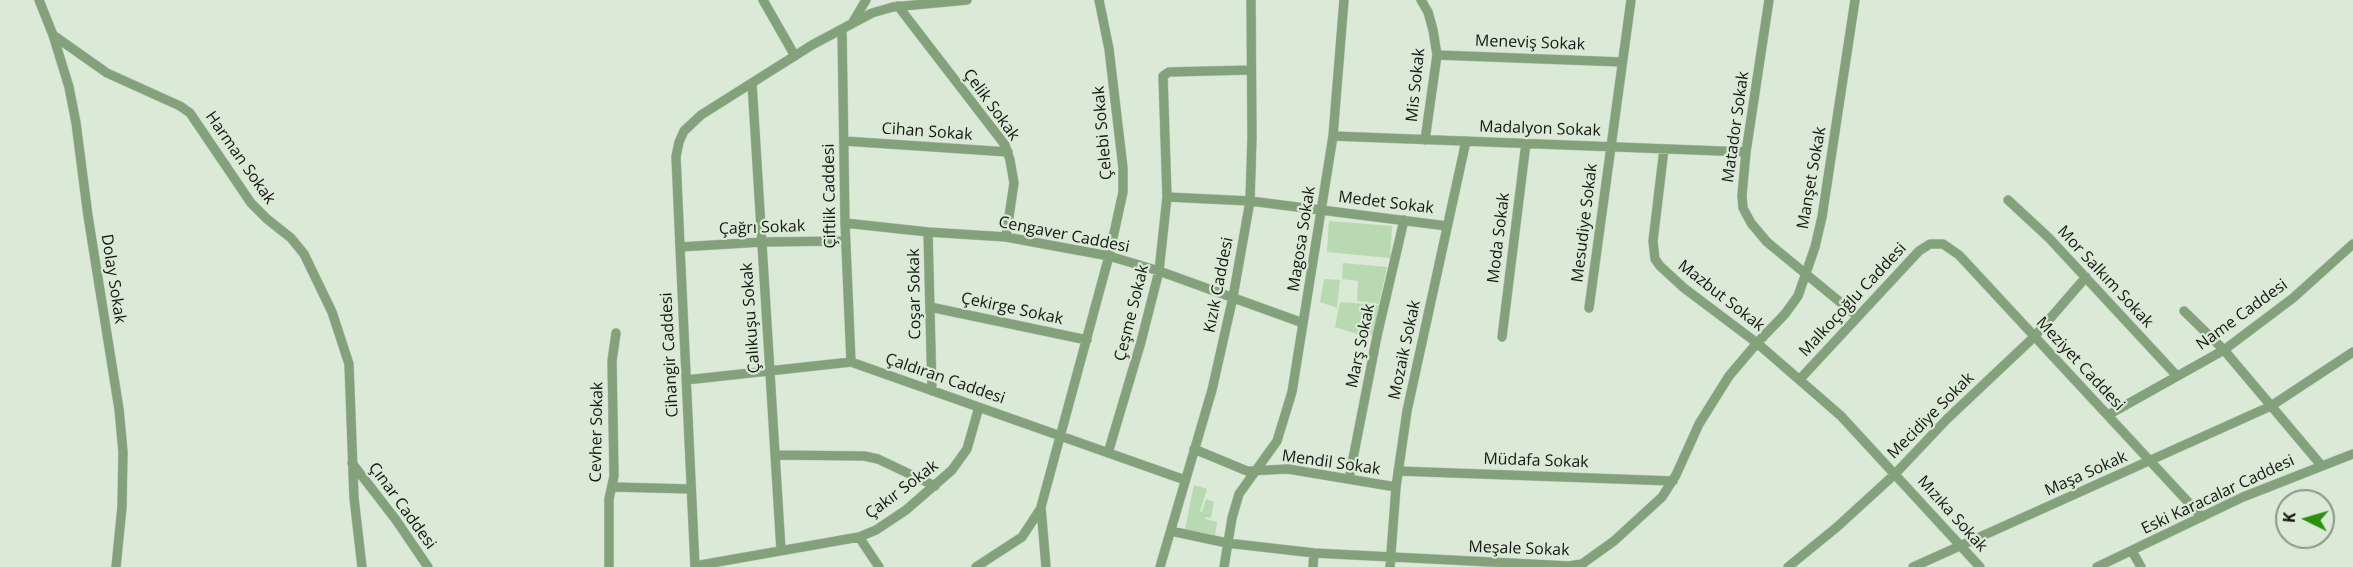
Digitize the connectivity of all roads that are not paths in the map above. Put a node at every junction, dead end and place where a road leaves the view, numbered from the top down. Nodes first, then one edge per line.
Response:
1 (39, 0) edge
2 (763, 0) edge
3 (866, 0) edge
4 (967, 0) edge
5 (1099, 0) edge
6 (1251, 0) edge
7 (1344, 0) edge
8 (1421, 0) edge
9 (1631, 0) edge
10 (1769, 0) edge
11 (1855, 0) edge
12 (898, 6) junction
13 (852, 24) junction
14 (842, 29) junction
15 (53, 35) junction
16 (1437, 55) junction
17 (795, 56) junction
18 (1622, 62) junction
19 (1251, 70) junction
20 (752, 83) junction
21 (1333, 136) junction
22 (1425, 140) junction
23 (844, 141) junction
24 (1466, 141) junction
25 (1526, 143) junction
26 (1610, 147) junction
27 (1664, 148) junction
28 (1008, 152) junction
29 (1746, 152) junction
30 (1167, 196) junction
31 (2008, 200) dead end
32 (1250, 201) junction
33 (1322, 211) junction
34 (1404, 220) junction
35 (844, 223) junction
36 (1447, 225) junction
37 (928, 232) junction
38 (1006, 237) junction
39 (845, 241) junction
40 (762, 242) junction
41 (1930, 244) joint
42 (2353, 244) edge
43 (680, 247) junction
44 (1109, 256) junction
45 (1159, 271) junction
46 (1804, 275) junction
47 (2086, 277) junction
48 (1233, 297) junction
49 (930, 307) junction
50 (1589, 308) dead end
51 (2184, 311) dead end
52 (1857, 316) junction
53 (1304, 322) junction
54 (616, 333) dead end
55 (1502, 337) dead end
56 (2034, 337) junction
57 (1087, 340) junction
58 (1757, 343) junction
59 (2224, 350) junction
60 (2353, 352) edge
61 (851, 362) junction
62 (770, 371) junction
63 (2177, 376) junction
64 (1800, 379) junction
65 (686, 380) junction
66 (932, 391) junction
67 (2271, 406) junction
68 (980, 407) junction
69 (2108, 415) junction
70 (1062, 436) junction
71 (1194, 449) junction
72 (1108, 453) junction
73 (2353, 454) edge
74 (775, 455) junction
75 (2151, 461) junction
76 (352, 463) junction
77 (2321, 465) junction
78 (1254, 471) junction
79 (1398, 471) junction
80 (1895, 474) junction
81 (1348, 479) junction
82 (1185, 480) junction
83 (1673, 481) junction
84 (935, 486) junction
85 (612, 487) junction
86 (1395, 487) junction
87 (691, 489) junction
88 (1041, 507) junction
89 (2202, 516) junction
90 (1171, 531) junction
91 (859, 537) junction
92 (1227, 543) junction
93 (1961, 547) junction
94 (781, 550) junction
95 (2132, 551) junction
96 (1314, 553) junction
97 (1390, 563) edge
98 (1476, 565) edge
99 (695, 566) edge
100 (116, 567) edge
101 (362, 567) edge
102 (428, 567) edge
103 (609, 567) edge
104 (879, 567) edge
105 (976, 567) edge
106 (1046, 567) edge
107 (1160, 567) edge
108 (1224, 567) edge
109 (1313, 567) edge
110 (1569, 567) edge
111 (1788, 567) edge
112 (1913, 567) edge
113 (1980, 567) edge
114 (2097, 567) edge
115 (2141, 567) edge

1 - 15 street, Dolay Sokak
2 - 17 street
3 - 13 street
4 - 12 street
5 - 44 street, Çelebi Sokak
6 - 19 street, Kızık Caddesi
7 - 21 street, Magosa Sokak
8 - 16 street, Mis Sokak
9 - 18 street, Mesudiye Sokak
10 - 29 street, Matador Sokak
11 - 46 street, Manşet Sokak
12 - 13 street
12 - 28 street, Çelik Sokak
13 - 14 street
14 - 17 street
14 - 23 street, Çiftlik Caddesi
15 - 76 street, Harman Sokak
15 - 100 street, Dolay Sokak
16 - 18 street, Meneviş Sokak
16 - 22 street, Mis Sokak
17 - 20 street
18 - 26 street, Mesudiye Sokak
19 - 30 street, Çeşme Sokak
19 - 32 street, Kızık Caddesi
20 - 40 street, Çalıkuşu Sokak
20 - 43 street, Cihangir Caddesi
21 - 22 street, Madalyon Sokak
21 - 33 street, Magosa Sokak
22 - 24 street, Madalyon Sokak
23 - 28 street, Cihan Sokak
23 - 35 street, Çiftlik Caddesi
24 - 25 street, Madalyon Sokak
24 - 36 street, Mozaik Sokak
25 - 26 street, Madalyon Sokak
25 - 55 street, Moda Sokak
26 - 27 street, Madalyon Sokak
26 - 50 street, Mesudiye Sokak
27 - 29 street, Madalyon Sokak
27 - 58 street, Mazbut Sokak
28 - 38 street, Çelik Sokak
29 - 46 street, Matador Sokak
30 - 32 street, Medet Sokak
30 - 45 street, Çeşme Sokak
31 - 47 street, Mor Salkım Sokak
32 - 33 street, Medet Sokak
32 - 48 street, Kızık Caddesi
33 - 34 street, Medet Sokak
33 - 53 street, Magosa Sokak
34 - 36 street, Medet Sokak
34 - 81 street, Marş Sokak
35 - 37 street, Cengaver Caddesi
35 - 39 street, Çiftlik Caddesi
36 - 79 street, Mozaik Sokak
37 - 38 street, Cengaver Caddesi
37 - 49 street, Coşar Sokak
38 - 44 street, Cengaver Caddesi
39 - 40 street, Çağrı Sokak
39 - 61 street, Çiftlik Caddesi
40 - 43 street, Çağrı Sokak
40 - 62 street, Çalıkuşu Sokak
41 - 52 street, Malkoçoğlu Caddesi
41 - 56 street, Meziyet Caddesi
42 - 59 street, Name Caddesi
43 - 65 street, Cihangir Caddesi
44 - 45 street, Cengaver Caddesi
44 - 57 street, Çelebi Sokak
45 - 48 street, Cengaver Caddesi
45 - 72 street, Çeşme Sokak
46 - 52 street, Matador Sokak
46 - 58 street, Manşet Sokak
47 - 56 street, Mecidiye Sokak
47 - 63 street, Mor Salkım Sokak
48 - 53 street, Cengaver Caddesi
48 - 71 street, Kızık Caddesi
49 - 57 street, Çekirge Sokak
49 - 66 street, Coşar Sokak
51 - 59 street
52 - 64 street, Malkoçoğlu Caddesi
53 - 78 street, Magosa Sokak
54 - 85 street, Cevher Sokak
56 - 69 street, Meziyet Caddesi
56 - 80 street, Mecidiye Sokak
57 - 70 street, Çelebi Sokak
58 - 64 street, Mazbut Sokak
58 - 83 street, Meşale Sokak
59 - 63 street, Name Caddesi
59 - 67 street
60 - 67 street, Maşa Sokak
61 - 62 street, Çaldıran Caddesi
61 - 66 street, Çaldıran Caddesi
62 - 65 street, Çaldıran Caddesi
62 - 74 street, Çalıkuşu Sokak
63 - 69 street, Name Caddesi
64 - 80 street, Mızıka Sokak
65 - 87 street, Cihangir Caddesi
66 - 68 street, Çaldıran Caddesi
67 - 75 street, Maşa Sokak
67 - 77 street
68 - 70 street, Çaldıran Caddesi
68 - 84 street, Çakır Sokak
69 - 75 street, Meziyet Caddesi
70 - 72 street, Çaldıran Caddesi
70 - 88 street, Çelebi Sokak
71 - 78 street, Mendil Sokak
71 - 82 street, Kızık Caddesi
72 - 82 street, Çaldıran Caddesi
73 - 77 street, Eski Karacalar Caddesi
74 - 84 street
74 - 94 street, Çalıkuşu Sokak
75 - 89 street, Meziyet Caddesi
75 - 93 street, Maşa Sokak
76 - 101 street, Harman Sokak
76 - 102 street, Çınar Caddesi
77 - 89 street, Eski Karacalar Caddesi
78 - 81 street, Mendil Sokak
78 - 92 street, Magosa Sokak
79 - 83 street, Müdafa Sokak
79 - 86 street, Mozaik Sokak
80 - 93 street, Mızıka Sokak
80 - 111 street, Mecidiye Sokak
81 - 86 street, Mendil Sokak
82 - 90 street, Kızık Caddesi
83 - 110 street, Meşale Sokak
84 - 91 street, Çakır Sokak
85 - 87 street
85 - 103 street, Cevher Sokak
86 - 97 street, Mozaik Sokak
87 - 99 street, Cihangir Caddesi
88 - 105 street
88 - 106 street
89 - 95 street, Eski Karacalar Caddesi
90 - 92 street, Meşale Sokak
90 - 107 street, Kızık Caddesi
91 - 94 street, Çakır Sokak
91 - 104 street
92 - 96 street, Meşale Sokak
92 - 108 street, Magosa Sokak
93 - 112 street, Maşa Sokak
93 - 113 street, Mızıka Sokak
94 - 99 street, Çakır Sokak
95 - 114 street, Eski Karacalar Caddesi
95 - 115 street
96 - 97 street, Meşale Sokak
96 - 109 street
97 - 98 street, Meşale Sokak
98 - 110 street, Meşale Sokak

